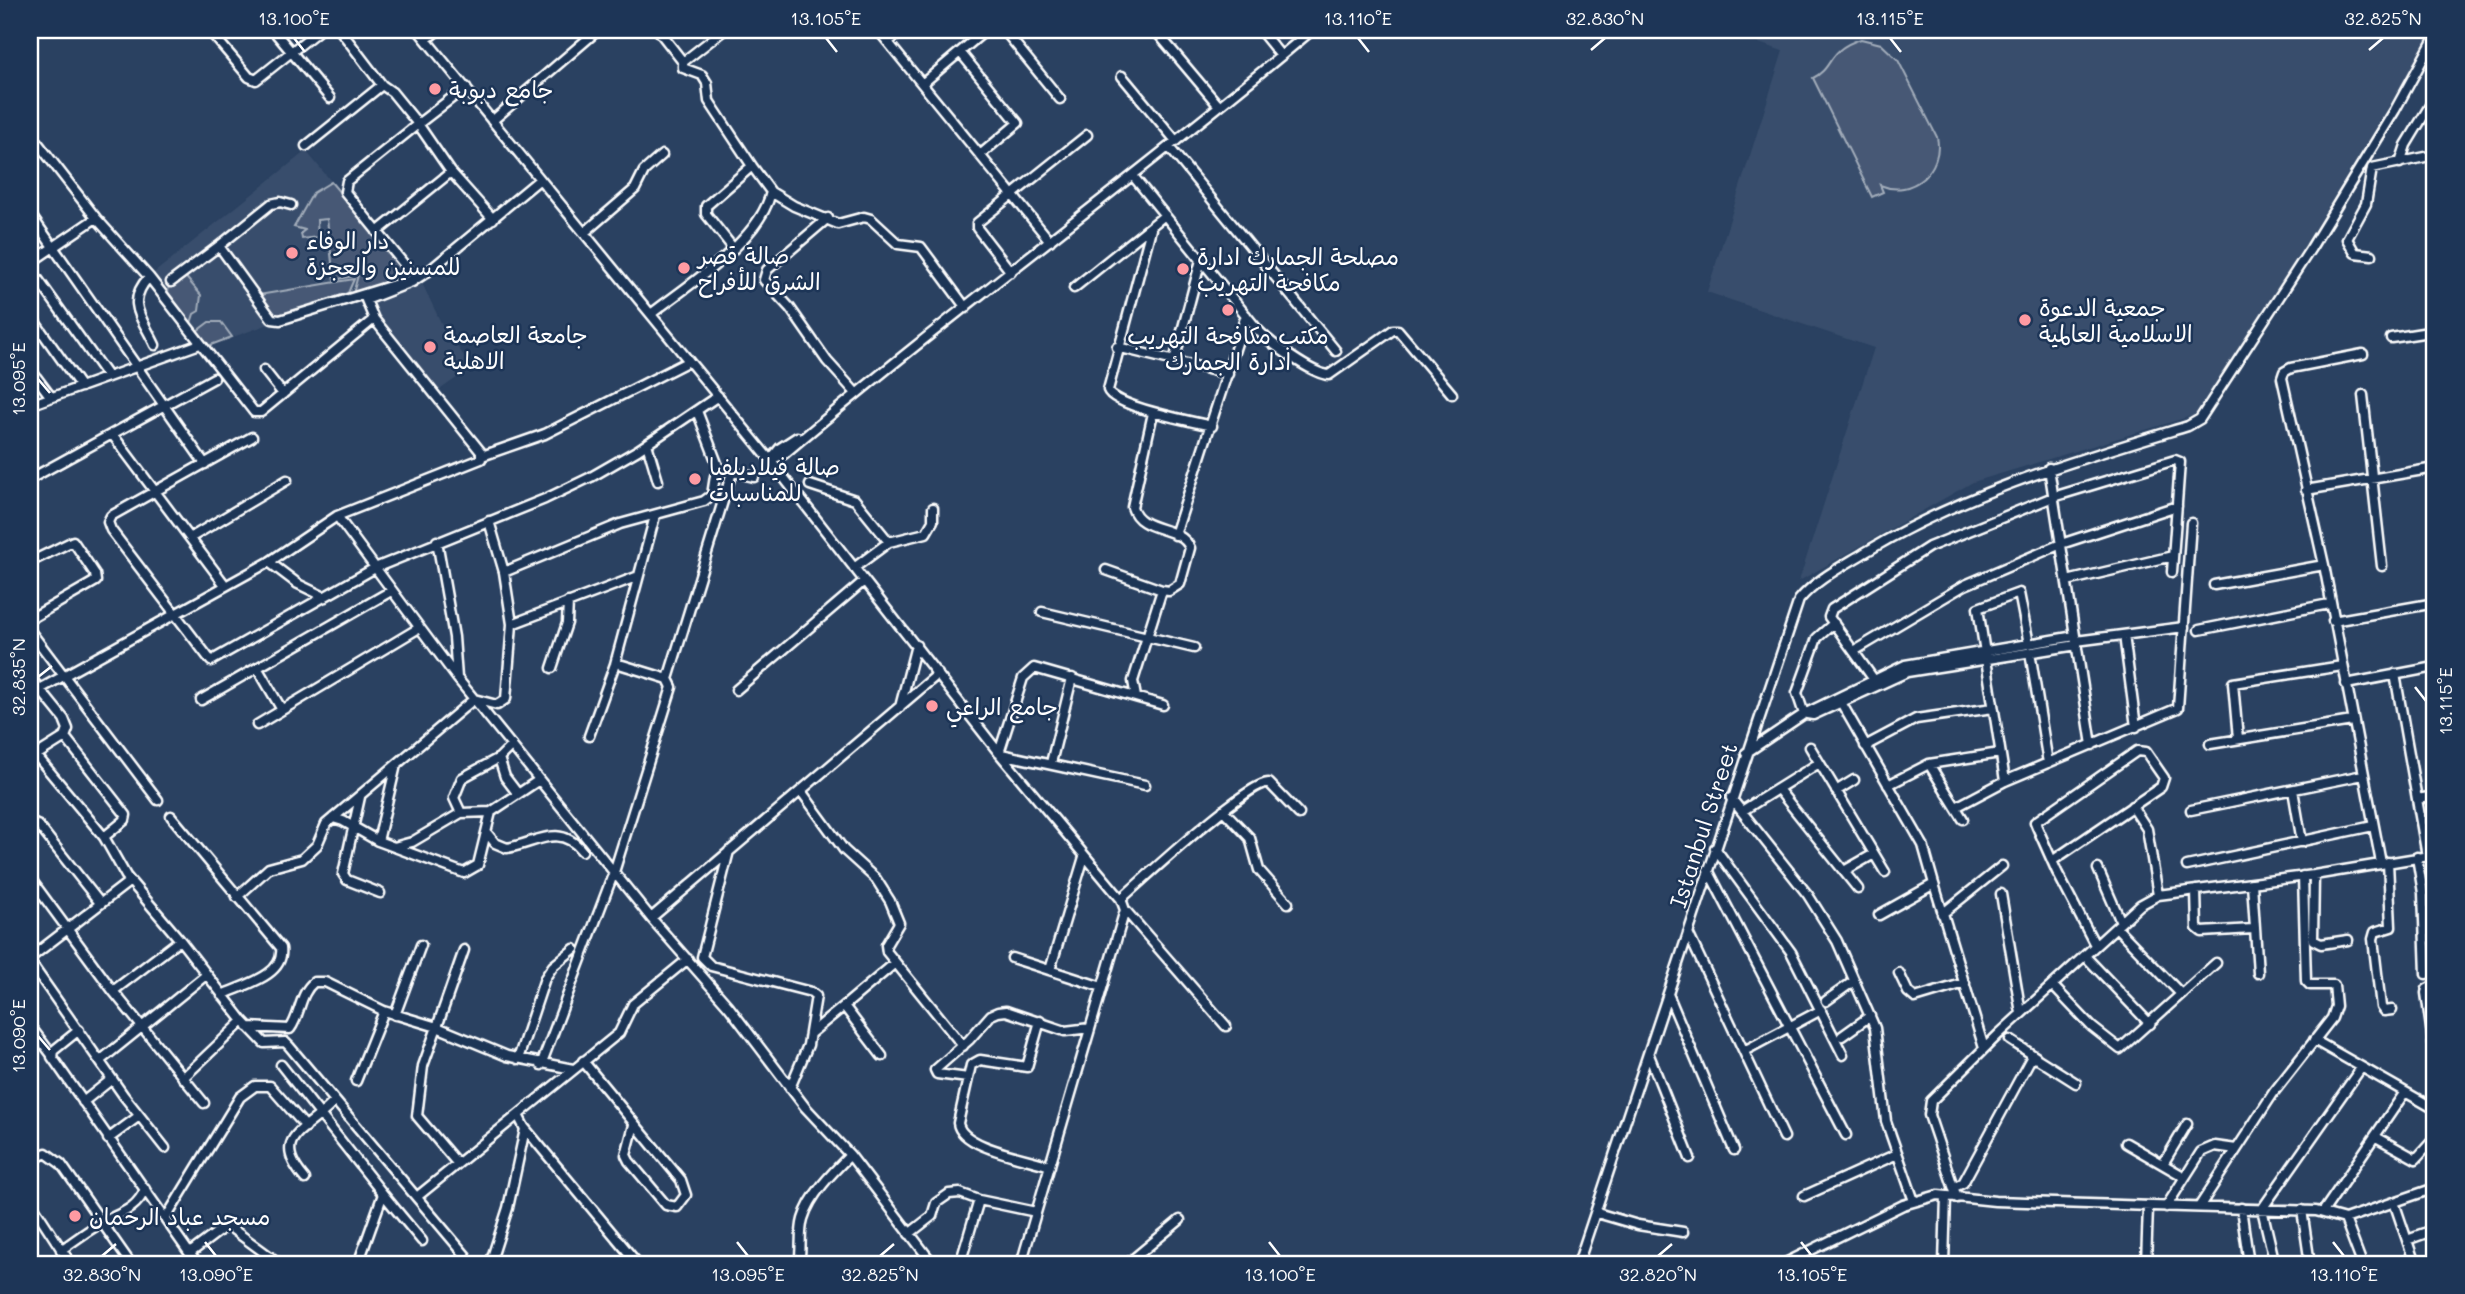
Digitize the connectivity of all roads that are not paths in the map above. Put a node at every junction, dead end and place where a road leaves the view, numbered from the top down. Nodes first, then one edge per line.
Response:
1 (209, 30) edge
2 (273, 30) edge
3 (320, 30) edge
4 (340, 30) edge
5 (418, 30) edge
6 (438, 30) edge
7 (598, 30) edge
8 (657, 30) edge
9 (724, 30) edge
10 (878, 30) edge
11 (903, 30) edge
12 (986, 30) edge
13 (1004, 30) edge
14 (1155, 30) edge
15 (1260, 30) edge
16 (1312, 30) edge
17 (2435, 37) edge
18 (427, 39) junction
19 (888, 42) junction
20 (292, 52) junction
21 (960, 52) junction
22 (1281, 56) junction
23 (683, 62) junction
24 (1122, 76) dead end
25 (922, 84) junction
26 (382, 85) junction
27 (466, 87) junction
28 (2435, 97) edge
29 (330, 98) dead end
30 (1060, 100) dead end
31 (1219, 106) junction
32 (492, 121) junction
33 (418, 124) junction
34 (30, 133) edge
35 (1087, 135) dead end
36 (1176, 141) junction
37 (306, 146) dead end
38 (1169, 147) junction
39 (662, 155) dead end
40 (980, 155) junction
41 (2435, 155) edge
42 (2400, 163) junction
43 (752, 166) junction
44 (451, 172) junction
45 (1133, 176) junction
46 (540, 179) junction
47 (771, 192) junction
48 (1013, 195) junction
49 (291, 205) dead end
50 (30, 214) edge
51 (1165, 215) junction
52 (96, 218) junction
53 (828, 218) junction
54 (493, 219) junction
55 (1151, 229) junction
56 (377, 232) junction
57 (584, 233) junction
58 (1050, 241) junction
59 (219, 246) junction
60 (52, 248) junction
61 (733, 248) junction
62 (2372, 255) dead end
63 (1202, 260) junction
64 (30, 265) edge
65 (408, 269) dead end
66 (1010, 272) junction
67 (149, 277) junction
68 (416, 279) junction
69 (171, 282) dead end
70 (1074, 288) dead end
71 (966, 308) junction
72 (30, 314) edge
73 (651, 314) junction
74 (1246, 315) junction
75 (373, 319) junction
76 (2435, 331) edge
77 (2391, 338) dead end
78 (200, 344) junction
79 (155, 345) dead end
80 (1117, 346) junction
81 (1336, 351) dead end
82 (2363, 354) dead end
83 (689, 361) junction
84 (1174, 361) junction
85 (135, 367) junction
86 (30, 369) edge
87 (264, 370) dead end
88 (1227, 374) junction
89 (108, 377) junction
90 (214, 378) dead end
91 (81, 387) junction
92 (855, 392) junction
93 (283, 394) junction
94 (1452, 394) dead end
95 (2363, 395) dead end
96 (718, 396) junction
97 (51, 397) junction
98 (30, 405) edge
99 (162, 407) junction
100 (697, 411) junction
101 (1153, 413) junction
102 (821, 422) junction
103 (1212, 426) junction
104 (745, 429) junction
105 (112, 434) junction
106 (252, 437) dead end
107 (788, 443) junction
108 (647, 444) junction
109 (482, 456) junction
110 (771, 460) junction
111 (205, 464) junction
112 (2049, 468) junction
113 (2435, 469) edge
114 (720, 471) junction
115 (732, 472) junction
116 (754, 477) dead end
117 (30, 479) edge
118 (287, 480) dead end
119 (2371, 480) junction
120 (658, 481) dead end
121 (810, 485) dead end
122 (2306, 490) junction
123 (155, 491) junction
124 (2053, 497) junction
125 (2177, 506) junction
126 (933, 508) dead end
127 (337, 516) junction
128 (655, 516) junction
129 (489, 521) junction
130 (2191, 523) dead end
131 (1175, 535) junction
132 (190, 538) junction
133 (437, 541) junction
134 (889, 542) junction
135 (2061, 544) junction
136 (2173, 556) junction
137 (30, 562) edge
138 (269, 562) junction
139 (2324, 565) junction
140 (2382, 566) dead end
141 (375, 568) junction
142 (854, 568) junction
143 (1106, 570) dead end
144 (504, 572) junction
145 (2172, 572) dead end
146 (636, 577) junction
147 (864, 580) junction
148 (2067, 581) junction
149 (225, 585) junction
150 (2214, 585) dead end
151 (1162, 590) junction
152 (391, 591) junction
153 (325, 597) junction
154 (568, 602) junction
155 (2435, 603) edge
156 (2329, 604) junction
157 (1042, 612) dead end
158 (174, 615) junction
159 (30, 619) edge
160 (2333, 621) junction
161 (512, 624) junction
162 (1834, 624) junction
163 (2184, 627) junction
164 (419, 628) junction
165 (2199, 630) dead end
166 (30, 631) edge
167 (2124, 635) junction
168 (1146, 636) junction
169 (2076, 641) junction
170 (916, 645) junction
171 (2030, 648) junction
172 (1194, 649) dead end
173 (1854, 651) junction
174 (1984, 656) junction
175 (616, 663) junction
176 (2342, 666) junction
177 (2435, 667) edge
178 (552, 668) dead end
179 (258, 669) junction
180 (938, 674) junction
181 (2395, 674) junction
182 (64, 676) junction
183 (30, 677) edge
184 (457, 678) junction
185 (1072, 678) junction
186 (668, 679) junction
187 (1133, 681) junction
188 (1875, 681) junction
189 (2346, 684) junction
190 (40, 690) junction
191 (736, 690) dead end
192 (1114, 691) junction
193 (1136, 698) junction
194 (474, 699) junction
195 (1839, 699) junction
196 (201, 700) dead end
197 (1163, 705) dead end
198 (900, 707) junction
199 (1993, 709) junction
200 (282, 710) junction
201 (1804, 714) junction
202 (2351, 721) junction
203 (257, 725) dead end
204 (1755, 726) junction
205 (2136, 727) junction
206 (1771, 735) junction
207 (589, 736) dead end
208 (65, 737) junction
209 (2238, 739) junction
210 (2210, 744) dead end
211 (512, 745) junction
212 (2092, 745) junction
213 (1865, 746) junction
214 (1810, 747) dead end
215 (30, 748) edge
216 (1000, 753) junction
217 (1746, 753) junction
218 (2000, 753) junction
219 (33, 757) edge
220 (499, 758) junction
221 (1051, 763) junction
222 (1819, 763) junction
223 (2048, 763) junction
224 (1930, 764) junction
225 (396, 768) junction
226 (2363, 775) junction
227 (539, 780) junction
228 (1854, 780) dead end
229 (2005, 781) junction
230 (1145, 785) dead end
231 (1888, 785) junction
232 (1778, 789) junction
233 (2293, 790) junction
234 (800, 791) junction
235 (1836, 791) junction
236 (518, 794) junction
237 (2435, 796) edge
238 (360, 797) junction
239 (1731, 798) junction
240 (2417, 799) junction
241 (158, 800) dead end
242 (2132, 806) junction
243 (1955, 807) junction
244 (1223, 810) junction
245 (2191, 810) dead end
246 (1741, 811) junction
247 (492, 812) junction
248 (461, 813) junction
249 (1299, 814) dead end
250 (171, 816) dead end
251 (333, 818) junction
252 (1963, 818) dead end
253 (30, 822) edge
254 (2373, 826) junction
255 (352, 827) junction
256 (487, 833) junction
257 (104, 837) junction
258 (378, 841) junction
259 (2302, 842) junction
260 (394, 847) junction
261 (1715, 848) junction
262 (582, 851) dead end
263 (729, 851) junction
264 (1874, 853) junction
265 (2431, 855) edge
266 (1084, 857) junction
267 (2417, 857) junction
268 (2052, 861) junction
269 (2384, 863) junction
270 (2002, 866) dead end
271 (2187, 866) dead end
272 (2098, 869) dead end
273 (1708, 870) junction
274 (614, 872) junction
275 (1844, 872) junction
276 (1885, 872) dead end
277 (2314, 875) junction
278 (2302, 876) junction
279 (30, 879) edge
280 (130, 881) junction
281 (2252, 883) junction
282 (1934, 884) junction
283 (1858, 889) dead end
284 (2196, 890) junction
285 (380, 893) dead end
286 (2001, 894) dead end
287 (2158, 895) junction
288 (237, 897) junction
289 (1121, 899) junction
290 (100, 903) junction
291 (1288, 903) dead end
292 (1125, 910) junction
293 (1942, 914) junction
294 (1879, 915) dead end
295 (651, 918) junction
296 (2119, 924) junction
297 (65, 929) junction
298 (2253, 929) junction
299 (1688, 933) junction
300 (180, 940) junction
301 (2348, 940) dead end
302 (421, 945) dead end
303 (2095, 945) junction
304 (574, 949) dead end
305 (464, 950) dead end
306 (2085, 956) junction
307 (1012, 958) dead end
308 (688, 959) junction
309 (30, 960) edge
310 (895, 963) junction
311 (2216, 963) dead end
312 (1050, 970) junction
313 (1899, 973) dead end
314 (2258, 973) dead end
315 (2426, 974) dead end
316 (206, 975) junction
317 (1854, 981) junction
318 (1965, 983) junction
319 (2435, 985) edge
320 (1102, 986) junction
321 (2053, 986) junction
322 (113, 991) junction
323 (1668, 994) junction
324 (2181, 994) junction
325 (222, 995) junction
326 (1826, 1001) dead end
327 (844, 1006) junction
328 (1821, 1010) junction
329 (2392, 1010) dead end
330 (384, 1012) junction
331 (2021, 1013) junction
332 (395, 1015) junction
333 (1870, 1016) junction
334 (1040, 1021) junction
335 (245, 1024) junction
336 (2150, 1024) junction
337 (30, 1026) edge
338 (1226, 1026) dead end
339 (142, 1027) junction
340 (437, 1027) junction
341 (1790, 1027) junction
342 (1090, 1028) junction
343 (79, 1030) junction
344 (811, 1033) junction
345 (1842, 1036) dead end
346 (2010, 1040) dead end
347 (2314, 1040) junction
348 (963, 1046) junction
349 (1984, 1048) junction
350 (1744, 1051) junction
351 (52, 1055) junction
352 (1648, 1055) junction
353 (1843, 1055) dead end
354 (882, 1056) dead end
355 (2435, 1056) edge
356 (518, 1059) junction
357 (2038, 1059) junction
358 (102, 1060) junction
359 (583, 1061) junction
360 (281, 1065) dead end
361 (541, 1065) junction
362 (2361, 1068) junction
363 (573, 1069) junction
364 (183, 1078) junction
365 (968, 1078) junction
366 (112, 1079) junction
367 (356, 1081) dead end
368 (2076, 1083) dead end
369 (790, 1088) junction
370 (2405, 1093) junction
371 (335, 1101) junction
372 (83, 1102) junction
373 (204, 1102) dead end
374 (2435, 1109) edge
375 (518, 1115) junction
376 (139, 1116) junction
377 (321, 1116) junction
378 (2187, 1124) dead end
379 (634, 1125) junction
380 (306, 1127) junction
381 (526, 1129) junction
382 (1846, 1135) dead end
383 (1784, 1137) dead end
384 (2376, 1137) junction
385 (2435, 1138) edge
386 (108, 1139) junction
387 (2126, 1143) dead end
388 (165, 1148) dead end
389 (2236, 1149) junction
390 (1734, 1150) dead end
391 (1897, 1154) junction
392 (849, 1155) junction
393 (1690, 1158) dead end
394 (30, 1161) edge
395 (457, 1163) junction
396 (2163, 1164) junction
397 (1050, 1166) junction
398 (2183, 1176) junction
399 (305, 1179) dead end
400 (1955, 1187) junction
401 (2435, 1188) edge
402 (145, 1189) junction
403 (383, 1194) junction
404 (418, 1196) junction
405 (1804, 1196) dead end
406 (1946, 1196) junction
407 (1958, 1198) junction
408 (979, 1200) junction
409 (30, 1201) edge
410 (1914, 1201) junction
411 (2394, 1202) junction
412 (2199, 1206) junction
413 (2148, 1207) junction
414 (2166, 1207) junction
415 (2241, 1208) junction
416 (2262, 1209) junction
417 (2302, 1210) junction
418 (1036, 1212) junction
419 (2323, 1212) junction
420 (1597, 1213) junction
421 (40, 1217) junction
422 (166, 1219) junction
423 (2345, 1219) junction
424 (1180, 1220) dead end
425 (102, 1222) junction
426 (30, 1224) edge
427 (2435, 1230) edge
428 (1682, 1232) dead end
429 (909, 1234) junction
430 (2407, 1240) junction
431 (422, 1241) dead end
432 (61, 1250) junction
433 (190, 1253) junction
434 (2274, 1260) dead end
435 (469, 1262) edge
436 (1794, 1262) edge
437 (71, 1264) edge
438 (131, 1264) edge
439 (197, 1264) edge
440 (280, 1264) edge
441 (358, 1264) edge
442 (490, 1264) edge
443 (638, 1264) edge
444 (799, 1264) edge
445 (933, 1264) edge
446 (960, 1264) edge
447 (1021, 1264) edge
448 (1127, 1264) edge
449 (1578, 1264) edge
450 (1783, 1264) edge
451 (1944, 1264) edge
452 (2146, 1264) edge
453 (2249, 1264) edge
454 (2310, 1264) edge
455 (2362, 1264) edge
456 (2416, 1264) edge

1 - 20 street
2 - 20 street
3 - 20 street
4 - 26 street
5 - 18 street
6 - 18 street
7 - 32 street
8 - 23 street
9 - 23 street
10 - 19 street
11 - 19 street
12 - 21 street
13 - 30 street
14 - 31 street
15 - 22 street
16 - 22 street
17 - 112 street, Istanbul Street
18 - 27 street
19 - 25 street
20 - 29 street
21 - 25 street
21 - 40 street
22 - 31 street
23 - 43 street
24 - 36 street
25 - 40 street
26 - 33 street
26 - 37 street
27 - 32 street
27 - 33 street
28 - 42 street
31 - 36 street
32 - 46 street
33 - 44 street
33 - 56 street
34 - 52 street
35 - 48 street
36 - 38 street
38 - 45 street
38 - 81 street
39 - 57 street
40 - 48 street
41 - 42 street
42 - 62 street
43 - 47 street
43 - 61 street
44 - 54 street
44 - 56 street
45 - 51 street
45 - 58 street
46 - 54 street
46 - 57 street
47 - 53 street
47 - 61 street
48 - 58 street
48 - 66 street
49 - 59 street
50 - 60 street
51 - 55 street
51 - 63 street
52 - 60 street
52 - 67 street
53 - 71 street
53 - 92 street
54 - 68 street
55 - 70 street
55 - 80 street
56 - 65 street
57 - 73 street
58 - 66 street
59 - 68 street
59 - 69 street
60 - 64 street
60 - 85 street
61 - 73 street
63 - 74 street
63 - 84 street
64 - 89 street
66 - 71 street
67 - 78 street
67 - 79 street
68 - 75 street
71 - 92 street
72 - 91 street
73 - 83 street
74 - 88 street
74 - 94 street
75 - 93 street
75 - 109 street
76 - 77 street
78 - 85 street
78 - 93 street
80 - 84 street
80 - 101 street
82 - 122 street
83 - 96 street
83 - 109 street
84 - 88 street
85 - 89 street
85 - 99 street
86 - 97 street
87 - 93 street
88 - 103 street
89 - 91 street
90 - 99 street
91 - 97 street
92 - 102 street
95 - 119 street
96 - 100 street
96 - 104 street
97 - 98 street
99 - 105 street
99 - 111 street
100 - 108 street
100 - 114 street
101 - 103 street
101 - 131 street
102 - 107 street
102 - 110 street
103 - 131 street
104 - 107 street
104 - 110 street
105 - 117 street
105 - 123 street
106 - 111 street
107 - 110 street
108 - 120 street
108 - 129 street
109 - 127 street
110 - 142 street
111 - 123 street
112 - 124 street
112 - 204 street, Istanbul Street
113 - 119 street
114 - 115 street
114 - 128 street
115 - 116 street
115 - 186 street
118 - 132 street
119 - 122 street
119 - 140 street
121 - 134 street
122 - 139 street
123 - 132 street
123 - 158 street
124 - 125 street
124 - 135 street
124 - 162 street
125 - 135 street
125 - 136 street
126 - 134 street
127 - 138 street
127 - 141 street
128 - 144 street
128 - 146 street
129 - 133 street
129 - 144 street
130 - 163 street
131 - 151 street
132 - 149 street
133 - 141 street
133 - 184 street
134 - 142 street
135 - 148 street
135 - 173 street
136 - 145 street
136 - 148 street
137 - 159 street
138 - 149 street
138 - 153 street
139 - 150 street
139 - 156 street
141 - 152 street
141 - 153 street
142 - 147 street
143 - 151 street
144 - 161 street
146 - 154 street
146 - 175 street
147 - 170 street
147 - 191 street
148 - 169 street
149 - 158 street
151 - 168 street
152 - 164 street
152 - 179 street
153 - 158 street
154 - 161 street
154 - 178 street
155 - 160 street
156 - 160 street
156 - 165 street
157 - 168 street
158 - 182 street
160 - 176 street
161 - 194 street
162 - 173 street
162 - 201 street
163 - 167 street
163 - 205 street
164 - 184 street
164 - 200 street
166 - 182 street
167 - 169 street
167 - 205 street
168 - 172 street
168 - 187 street
169 - 171 street
169 - 212 street
170 - 180 street
170 - 198 street
171 - 174 street
171 - 174 street
171 - 223 street
173 - 188 street
174 - 188 street
174 - 199 street
175 - 186 street
175 - 207 street
176 - 189 street
176 - 209 street
177 - 181 street
179 - 196 street
179 - 200 street
180 - 198 street
180 - 216 street
181 - 189 street
181 - 240 street
182 - 190 street
182 - 241 street
183 - 190 street
184 - 194 street
185 - 192 street
185 - 216 street
185 - 221 street
186 - 274 street
187 - 192 street
187 - 193 street
188 - 195 street
189 - 202 street
190 - 208 street
192 - 193 street
193 - 197 street
194 - 211 street
194 - 225 street
195 - 201 street
195 - 213 street
198 - 234 street
199 - 213 street
199 - 218 street
200 - 203 street
201 - 206 street
202 - 209 street
202 - 226 street
204 - 206 street
204 - 217 street, Istanbul Street
205 - 212 street
206 - 217 street
208 - 219 street
208 - 257 street
209 - 210 street
211 - 220 street
211 - 227 street
212 - 223 street
213 - 231 street
214 - 222 street
215 - 219 street
216 - 221 street
216 - 266 street
217 - 239 street, Istanbul Street
218 - 224 street
218 - 229 street
219 - 257 street
220 - 236 street
220 - 248 street
221 - 230 street
222 - 232 street
222 - 235 street
223 - 229 street
224 - 231 street
224 - 243 street
225 - 238 street
225 - 258 street
226 - 233 street
226 - 254 street
227 - 236 street
227 - 274 street
228 - 235 street
229 - 243 street
231 - 282 street
232 - 246 street
232 - 275 street
233 - 245 street
233 - 259 street
234 - 263 street
234 - 310 street
235 - 264 street
236 - 247 street
237 - 240 street
238 - 251 street
238 - 255 street
239 - 246 street
239 - 261 street, Istanbul Street
240 - 265 street
242 - 268 street
242 - 268 street
242 - 287 street
243 - 252 street
244 - 249 street
244 - 289 street
244 - 291 street
246 - 317 street
247 - 248 street
247 - 256 street
248 - 260 street
250 - 288 street
251 - 255 street
251 - 288 street
253 - 290 street
254 - 259 street
254 - 269 street
255 - 258 street
255 - 285 street
256 - 260 street
256 - 262 street
257 - 280 street
258 - 260 street
259 - 271 street
261 - 273 street, Istanbul Street
261 - 328 street
263 - 295 street
263 - 344 street
264 - 275 street
264 - 276 street
265 - 267 street
266 - 289 street
266 - 312 street
267 - 269 street
267 - 315 street
268 - 303 street
269 - 277 street
269 - 329 street
270 - 293 street
272 - 296 street
273 - 299 street, Istanbul Street
273 - 341 street
274 - 295 street
274 - 361 street
275 - 283 street
277 - 278 street
277 - 301 street
278 - 281 street
278 - 347 street
279 - 297 street
280 - 290 street
280 - 300 street
281 - 284 street
281 - 298 street
282 - 293 street
282 - 294 street
284 - 287 street
284 - 298 street
286 - 331 street
287 - 296 street
288 - 325 street
289 - 292 street
290 - 297 street
292 - 320 street
292 - 338 street
293 - 318 street
295 - 308 street
296 - 303 street
296 - 324 street
297 - 309 street
297 - 322 street
298 - 314 street
299 - 323 street, Istanbul Street
299 - 350 street
300 - 316 street
300 - 322 street
302 - 332 street
303 - 306 street
304 - 356 street
305 - 340 street
306 - 321 street
306 - 336 street
307 - 312 street
308 - 359 street
308 - 369 street
309 - 343 street
310 - 327 street
310 - 348 street
311 - 324 street
312 - 320 street
313 - 318 street
316 - 325 street
316 - 339 street
317 - 326 street
317 - 333 street
318 - 349 street
319 - 355 street
320 - 342 street
321 - 331 street
321 - 336 street
322 - 339 street
323 - 352 street, Istanbul Street
323 - 390 street
324 - 336 street
325 - 335 street
327 - 344 street
327 - 354 street
328 - 341 street
328 - 353 street
330 - 332 street
330 - 335 street
330 - 367 street
331 - 349 street
332 - 340 street
333 - 345 street
333 - 391 street
334 - 342 street
334 - 348 street
334 - 365 street
335 - 364 street
335 - 371 street
337 - 351 street
339 - 358 street
339 - 364 street
340 - 356 street
340 - 395 street
341 - 350 street
341 - 382 street
342 - 397 street
343 - 351 street
343 - 358 street
344 - 369 street
346 - 357 street
347 - 362 street
347 - 389 street
348 - 365 street
349 - 400 street
350 - 383 street
351 - 372 street
352 - 393 street
352 - 420 street, Istanbul Street
356 - 361 street
357 - 368 street
357 - 400 street
358 - 366 street
359 - 363 street
359 - 379 street
360 - 377 street
361 - 363 street
362 - 370 street
362 - 416 street
363 - 375 street
364 - 373 street
365 - 397 street
366 - 372 street
366 - 376 street
369 - 392 street
370 - 374 street
370 - 384 street
371 - 377 street
371 - 404 street
372 - 386 street
375 - 381 street
375 - 395 street
376 - 386 street
376 - 388 street
377 - 380 street
377 - 403 street
378 - 396 street
379 - 379 street
380 - 399 street
380 - 422 street
381 - 442 street
381 - 443 street
384 - 385 street
384 - 419 street
386 - 402 street
387 - 396 street
389 - 398 street
389 - 412 street
391 - 405 street
391 - 410 street
392 - 429 street
392 - 444 street
394 - 425 street
395 - 404 street
396 - 398 street
397 - 418 street
398 - 414 street
400 - 407 street
401 - 411 street
402 - 422 street
402 - 425 street
403 - 431 street
403 - 441 street
404 - 435 street
406 - 407 street
406 - 410 street
406 - 451 street
407 - 413 street
408 - 418 street
408 - 429 street
408 - 446 street
409 - 421 street
410 - 436 street
411 - 423 street
411 - 430 street
412 - 414 street
412 - 415 street
413 - 414 street
413 - 452 street
415 - 416 street
415 - 453 street
416 - 417 street
416 - 434 street
417 - 419 street
417 - 454 street
418 - 447 street
419 - 423 street
420 - 428 street
420 - 449 street, Istanbul Street
421 - 426 street
421 - 432 street
422 - 433 street
423 - 455 street
424 - 448 street
425 - 432 street
425 - 438 street
427 - 430 street
429 - 445 street
430 - 456 street
432 - 437 street
433 - 439 street
433 - 440 street
436 - 450 street

